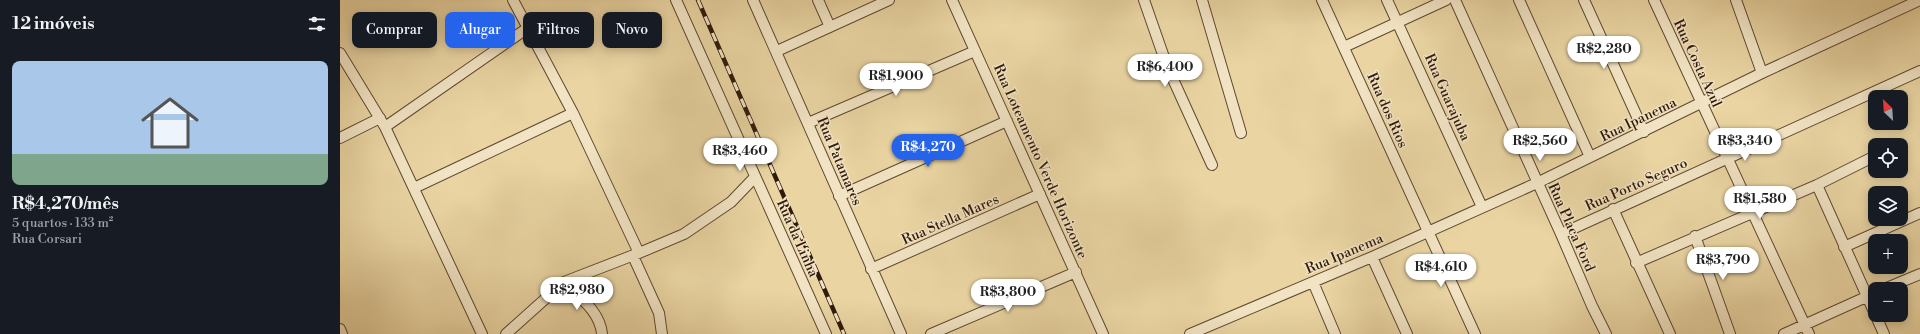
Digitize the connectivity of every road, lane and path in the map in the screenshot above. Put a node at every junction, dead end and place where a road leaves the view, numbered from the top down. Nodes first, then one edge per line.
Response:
1 (513, 0) edge
2 (676, 0) edge
3 (753, 0) edge
4 (818, 0) edge
5 (952, 0) edge
6 (1144, 0) edge
7 (1202, 0) edge
8 (1322, 0) edge
9 (1387, 0) edge
10 (1446, 0) edge
11 (1455, 0) edge
12 (1519, 0) edge
13 (1584, 0) edge
14 (1654, 0) edge
15 (1736, 0) edge
16 (1920, 0) edge
17 (886, 1) edge
18 (523, 17) edge
19 (1398, 22) junction
20 (830, 27) junction
21 (523, 31) edge
22 (1344, 47) junction
23 (540, 48) edge
24 (776, 51) junction
25 (975, 51) junction
26 (340, 53) edge
27 (1920, 71) edge
28 (1762, 73) junction
29 (1701, 104) junction
30 (574, 113) junction
31 (380, 118) junction
32 (1007, 121) junction
33 (808, 123) junction
34 (385, 127) junction
35 (1644, 132) junction
36 (1241, 133) dead end
37 (340, 138) edge
38 (1590, 157) junction
39 (1727, 158) junction
40 (1868, 160) edge
41 (1212, 165) dead end
42 (755, 177) junction
43 (1537, 183) junction
44 (1817, 185) junction
45 (414, 188) junction
46 (1040, 194) junction
47 (839, 196) junction
48 (1482, 207) junction
49 (1613, 209) junction
50 (1751, 212) junction
51 (1920, 213) edge
52 (1427, 233) junction
53 (1561, 234) junction
54 (1695, 236) junction
55 (1844, 247) junction
56 (636, 254) junction
57 (1372, 257) junction
58 (1636, 263) junction
59 (871, 269) junction
60 (1076, 272) junction
61 (1920, 274) edge
62 (564, 282) junction
63 (1313, 282) junction
64 (1901, 282) edge
65 (1868, 290) edge
66 (1868, 297) edge
67 (1880, 322) edge
68 (340, 329) edge
69 (1807, 329) edge
70 (342, 334) edge
71 (482, 334) edge
72 (506, 334) edge
73 (602, 334) edge
74 (662, 334) edge
75 (826, 334) edge
76 (901, 334) edge
77 (932, 334) edge
78 (1103, 334) edge
79 (1190, 334) edge
80 (1335, 334) edge
81 (1407, 334) edge
82 (1475, 334) edge
83 (1606, 334) edge
84 (1670, 334) edge
85 (1730, 334) edge
86 (1784, 334) edge
87 (1884, 334) edge

1 - 18 street
2 - 42 street, Rua da Linha
3 - 24 street, Rua Patamares
4 - 20 street
5 - 25 street, Rua Loteamento Verde Horizonte
6 - 41 street
7 - 36 street
8 - 22 street, Rua dos Rios
9 - 19 street, Rua Guarajuba
10 - 19 street
11 - 43 street, Rua Placa Ford
12 - 38 street
13 - 35 street
14 - 29 street, Rua Costa Azul
15 - 28 street
16 - 28 street, Rua Ipanema
17 - 20 street
19 - 22 street
19 - 48 street, Rua Guarajuba
20 - 24 street
21 - 34 street
22 - 52 street, Rua dos Rios
23 - 30 street
24 - 33 street, Rua Patamares
25 - 32 street, Rua Loteamento Verde Horizonte
25 - 33 street
26 - 31 street
27 - 39 street, Rua Porto Seguro
28 - 29 street, Rua Ipanema
29 - 35 street, Rua Ipanema
29 - 39 street, Rua Costa Azul
30 - 45 street
30 - 56 street
31 - 34 street
31 - 37 street
32 - 46 street, Rua Loteamento Verde Horizonte
32 - 47 street
33 - 47 street, Rua Patamares
34 - 45 street
35 - 38 street, Rua Ipanema
38 - 43 street, Rua Ipanema
39 - 49 street, Rua Porto Seguro
39 - 50 street, Rua Costa Azul
40 - 44 street
42 - 56 street
42 - 75 street, Rua da Linha
43 - 48 street, Rua Ipanema
43 - 53 street, Rua Placa Ford
44 - 50 street
44 - 55 street
45 - 71 street
46 - 59 street, Rua Stella Mares
46 - 60 street, Rua Loteamento Verde Horizonte
47 - 59 street, Rua Patamares
48 - 52 street, Rua Ipanema
49 - 53 street, Rua Porto Seguro
49 - 58 street
50 - 54 street
50 - 69 street, Rua Costa Azul
51 - 55 street
52 - 57 street, Rua Ipanema
52 - 82 street, Rua dos Rios
53 - 83 street, Rua Placa Ford
54 - 58 street
54 - 85 street
55 - 65 street
56 - 62 street
56 - 74 street
57 - 63 street, Rua Ipanema
57 - 81 street
58 - 84 street
59 - 76 street, Rua Patamares
60 - 77 street
60 - 78 street, Rua Loteamento Verde Horizonte
61 - 64 street
62 - 72 street
62 - 73 street
63 - 79 street, Rua Ipanema
63 - 80 street
66 - 69 street
67 - 87 street
68 - 70 street
69 - 86 street

